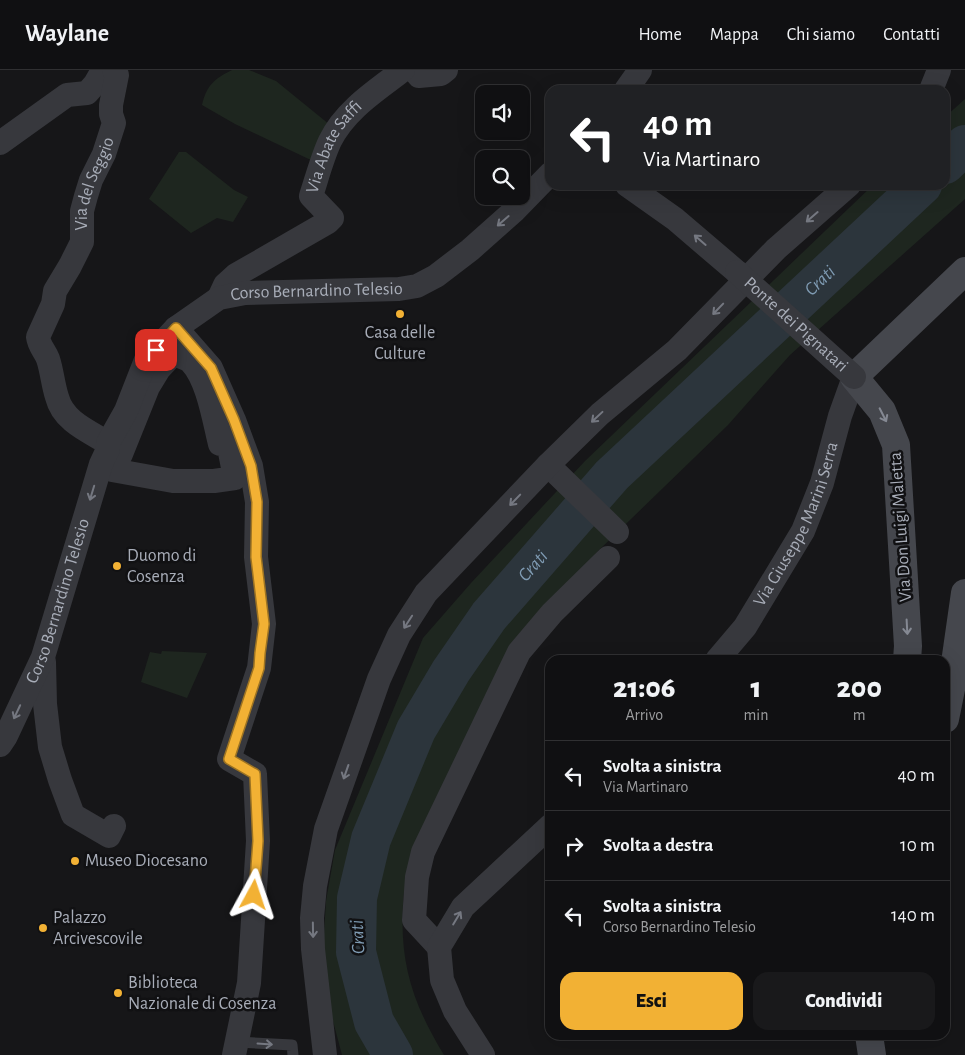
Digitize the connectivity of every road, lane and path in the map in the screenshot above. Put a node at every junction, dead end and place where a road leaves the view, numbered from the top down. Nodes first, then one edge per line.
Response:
1 (103, 70) edge
2 (114, 70) edge
3 (403, 70) edge
4 (414, 70) edge
5 (446, 70) edge
6 (640, 70) edge
7 (939, 70) edge
8 (630, 85) edge
9 (933, 85) edge
10 (0, 143) edge
11 (545, 179) edge
12 (634, 190) edge
13 (843, 190) edge
14 (965, 271) edge
15 (219, 298) junction
16 (176, 328) junction
17 (205, 372) junction
18 (854, 377) junction
19 (108, 443) junction
20 (548, 465) junction
21 (617, 532) dead end
22 (608, 558) dead end
23 (964, 607) edge
24 (44, 652) junction
25 (722, 655) edge
26 (907, 655) edge
27 (950, 694) edge
28 (0, 745) edge
29 (114, 826) dead end
30 (545, 831) edge
31 (439, 947) junction
32 (870, 1040) edge
33 (236, 1049) edge
34 (292, 1050) edge
35 (325, 1055) edge
36 (483, 1055) edge
37 (872, 1055) edge

1 - 10 street
2 - 19 street, Via del Seggio
3 - 15 street, Via Abate Saffi
4 - 5 street
6 - 8 street
7 - 9 street
11 -> 15 street, Corso Bernardino Telesio
18 -> 12 street, Ponte dei Pignatari, bridge
13 -> 20 street
14 - 18 street
15 - 16 street, Corso Bernardino Telesio
16 - 17 street
16 - 19 street, Corso Bernardino Telesio
17 - 17 street
17 - 33 street
18 - 25 street, Via Giuseppe Marini Serra
18 -> 26 street, Via Don Luigi Maletta
19 -> 24 street, Corso Bernardino Telesio
20 - 21 street
20 -> 35 street
22 - 31 street
23 - 27 street
24 -> 28 street, Corso Bernardino Telesio
24 - 29 street
31 -> 30 street
31 - 36 street
32 - 37 street
33 -> 34 lane

